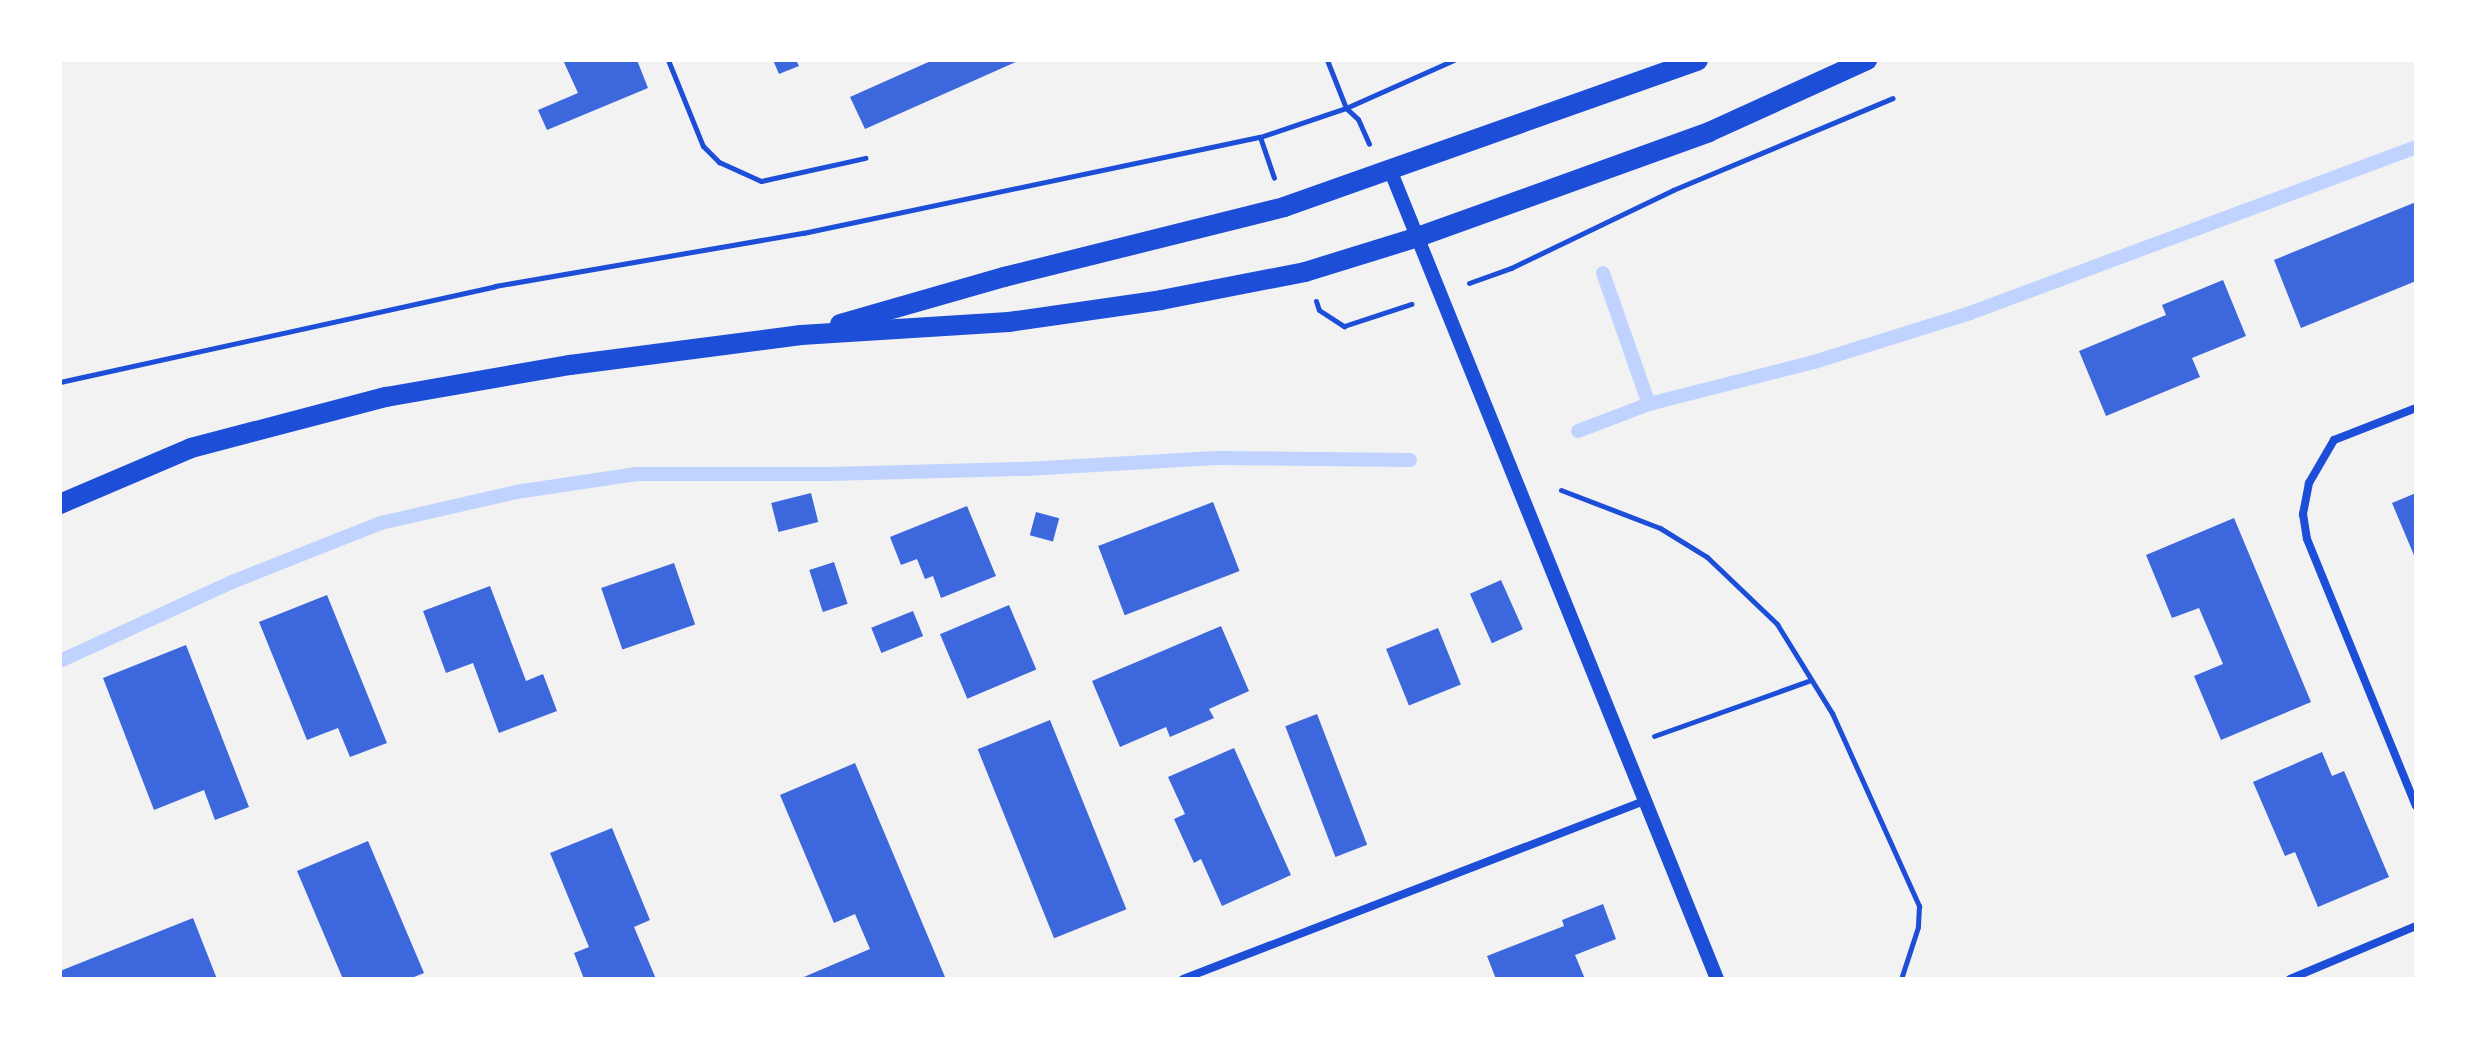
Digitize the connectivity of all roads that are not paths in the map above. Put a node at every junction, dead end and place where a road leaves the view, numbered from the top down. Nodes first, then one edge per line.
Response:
1 (1698, 60) edge
2 (1867, 60) edge
3 (1391, 172) junction
4 (1415, 238) junction
5 (801, 335) junction
6 (2416, 408) edge
7 (60, 504) edge
8 (1646, 801) junction
9 (2416, 806) edge
10 (2416, 926) edge
11 (1183, 979) edge
12 (1717, 979) edge
13 (2290, 979) edge

1 - 3 main road
2 - 4 main road
3 - 4 street
3 - 5 main road
4 - 5 main road
4 - 8 street
5 - 7 main road
6 - 9 street
8 - 11 street
8 - 12 street
10 - 13 street

